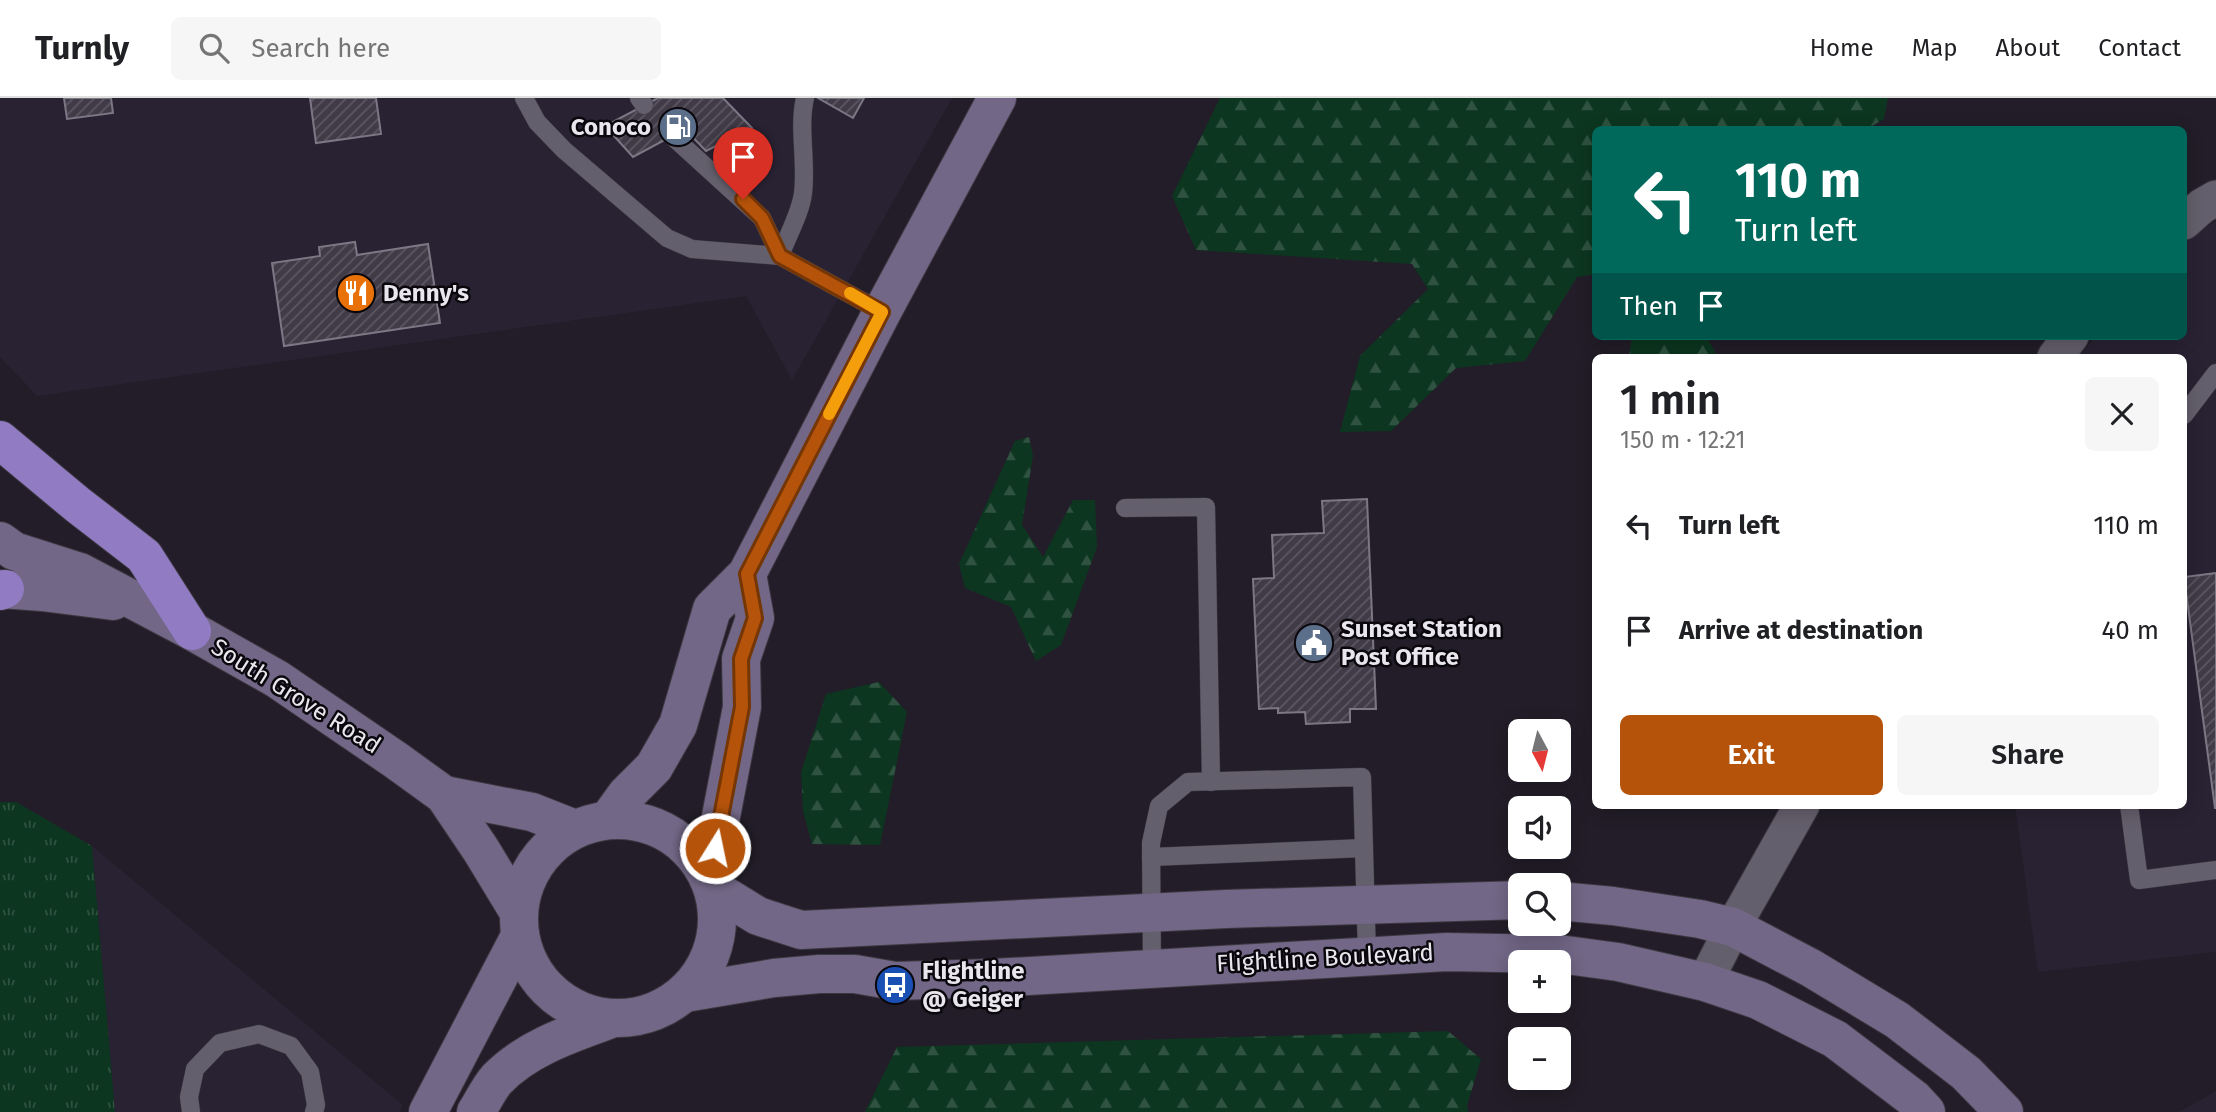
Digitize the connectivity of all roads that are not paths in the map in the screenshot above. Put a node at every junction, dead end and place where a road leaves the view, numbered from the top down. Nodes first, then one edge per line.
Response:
1 (524, 98) edge
2 (805, 98) edge
3 (998, 98) edge
4 (672, 136) dead end
5 (2216, 198) edge
6 (2187, 219) edge
7 (780, 256) junction
8 (882, 312) junction
9 (2068, 340) edge
10 (2057, 354) edge
11 (2216, 373) edge
12 (2187, 411) edge
13 (0, 440) edge
14 (1125, 508) dead end
15 (0, 541) edge
16 (747, 574) junction
17 (2, 590) edge
18 (143, 605) junction
19 (191, 631) junction
20 (1211, 782) junction
21 (444, 795) junction
22 (1800, 809) edge
23 (2130, 809) edge
24 (591, 825) junction
25 (1364, 848) junction
26 (1151, 857) junction
27 (2216, 870) edge
28 (712, 884) junction
29 (1508, 900) edge
30 (1571, 902) edge
31 (1366, 905) junction
32 (1150, 912) junction
33 (519, 923) junction
34 (1733, 927) junction
35 (1367, 956) junction
36 (1152, 968) junction
37 (1704, 982) junction
38 (685, 993) junction
39 (614, 1018) junction
40 (191, 1112) edge
41 (314, 1112) edge
42 (428, 1112) edge
43 (476, 1112) edge
44 (1926, 1112) edge
45 (2004, 1112) edge

1 - 7 lane
2 - 7 lane
3 - 8 main road
4 - 7 lane
5 - 6 street
7 - 8 lane
8 - 16 main road
9 - 10 street
11 - 12 lane
13 - 19 highway
14 - 20 lane
15 - 18 main road, South Grove Road
16 - 24 main road
16 - 28 main road
17 - 18 main road, South Grove Road
18 - 19 main road, South Grove Road
19 - 21 main road, South Grove Road
20 - 25 lane
20 - 26 lane
21 - 24 main road, South Grove Road
21 - 33 main road, South Grove Road
22 - 34 street
23 - 27 lane
24 - 28 main road
24 - 33 main road
25 - 26 lane
25 - 31 lane
26 - 32 lane
28 - 32 main road, Flightline Boulevard
28 - 38 main road
29 - 31 main road, Flightline Boulevard
30 - 34 main road
31 - 32 main road, Flightline Boulevard
31 - 35 lane
32 - 36 lane
33 - 39 main road
33 - 42 main road
34 - 37 street
34 - 45 main road
35 - 36 main road, Flightline Boulevard
35 - 37 main road, Flightline Boulevard
36 - 38 main road, Flightline Boulevard
37 - 44 main road, Flightline Boulevard
38 - 39 main road
39 - 43 main road
40 - 41 lane

